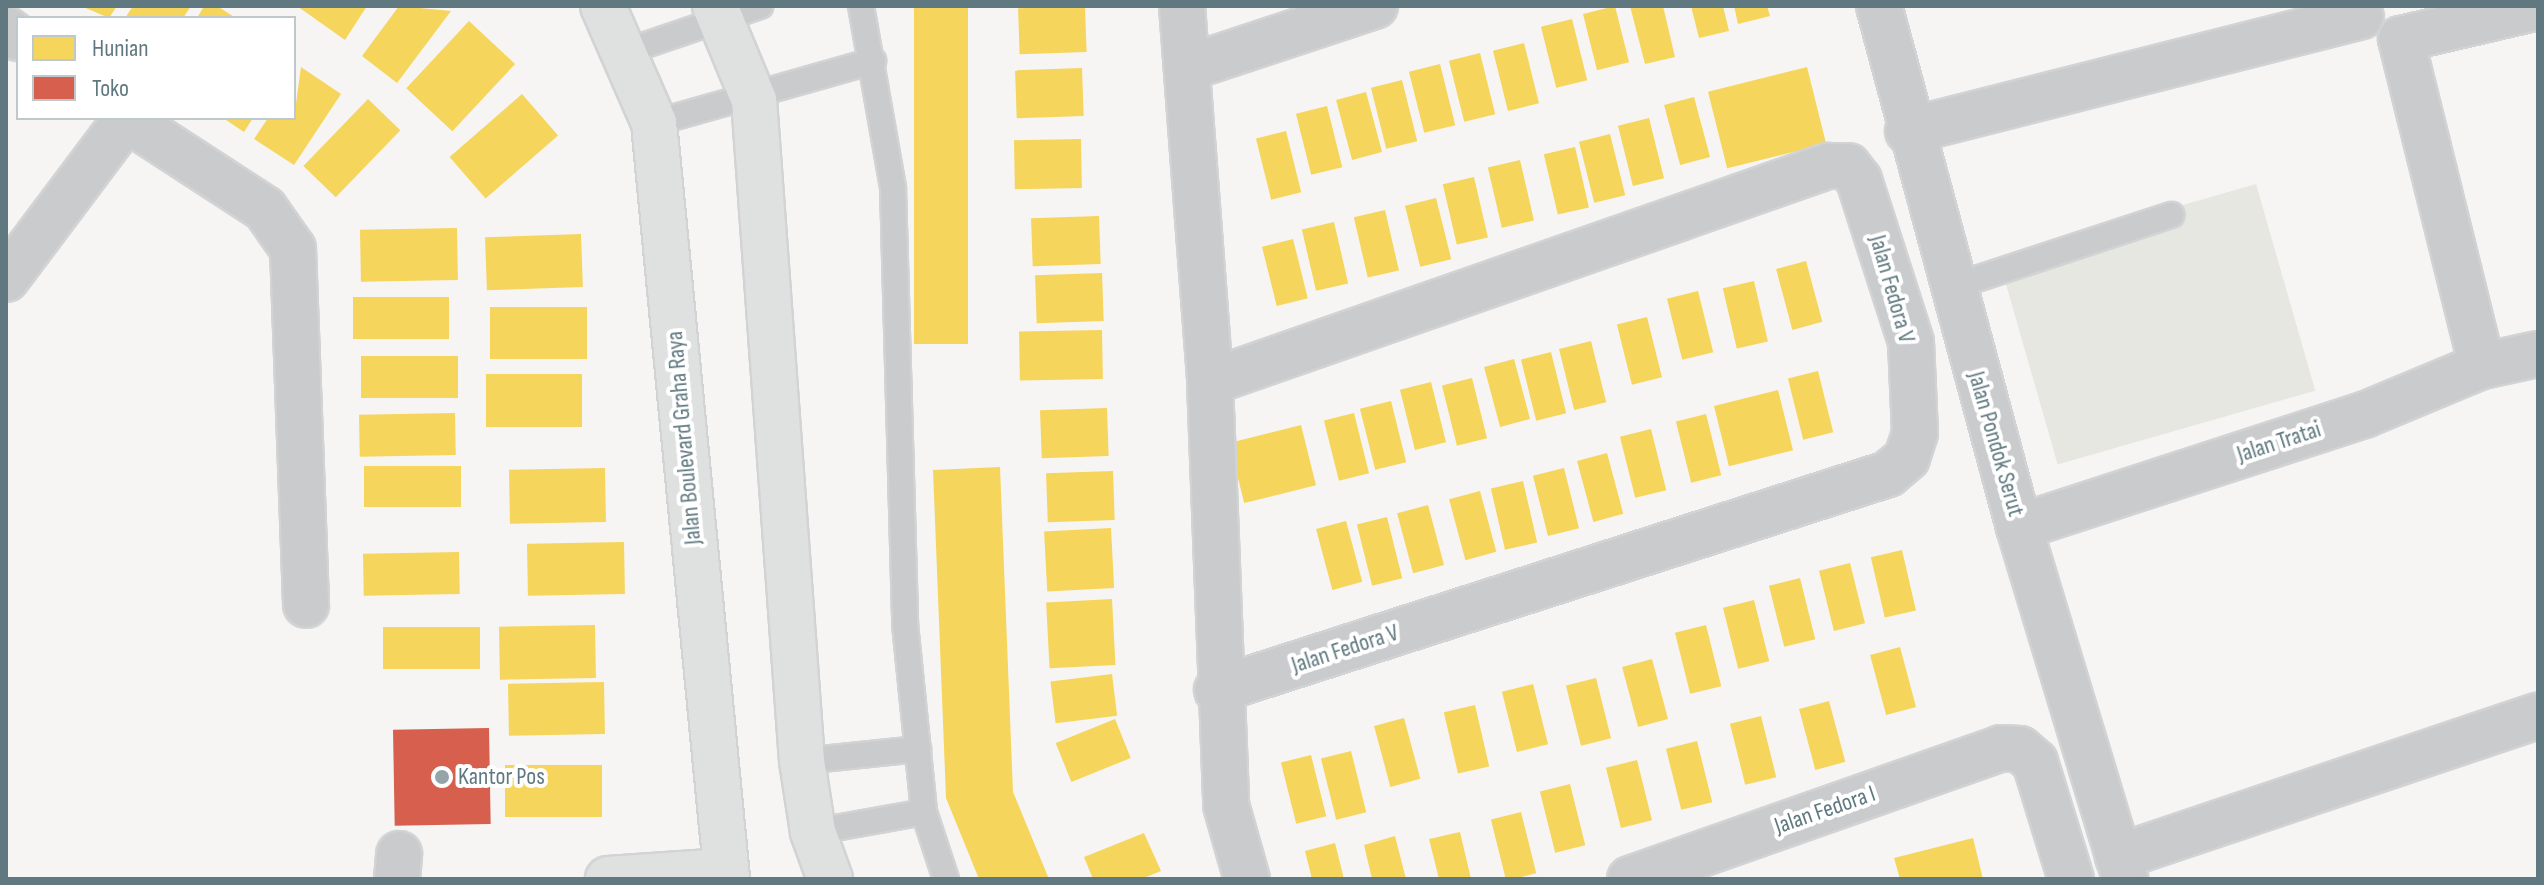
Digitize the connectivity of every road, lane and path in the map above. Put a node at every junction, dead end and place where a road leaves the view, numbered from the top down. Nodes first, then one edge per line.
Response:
1 (603, 6) edge
2 (861, 6) edge
3 (1182, 6) edge
4 (1375, 6) edge
5 (1879, 6) edge
6 (2538, 7) edge
7 (733, 12) edge
8 (2361, 16) dead end
9 (625, 52) junction
10 (873, 61) junction
11 (1187, 68) junction
12 (754, 100) junction
13 (125, 120) edge
14 (129, 120) edge
15 (654, 123) junction
16 (1908, 131) junction
17 (2171, 215) dead end
18 (6, 279) edge
19 (1952, 287) junction
20 (2538, 354) edge
21 (2482, 366) junction
22 (1210, 382) junction
23 (2019, 527) junction
24 (306, 605) dead end
25 (1217, 690) junction
26 (2538, 716) edge
27 (918, 749) junction
28 (802, 761) junction
29 (924, 812) junction
30 (813, 832) junction
31 (2121, 868) edge
32 (726, 875) edge
33 (608, 879) edge
34 (830, 879) edge
35 (946, 879) edge
36 (1247, 879) edge
37 (1630, 879) edge
38 (2071, 879) edge

1 - 9 main road, Jalan Boulevard Graha Raya
2 - 10 lane
3 - 11 street
4 - 11 street
5 - 16 street, Jalan Pondok Serut
6 - 21 street
7 - 9 lane
7 - 12 main road
8 - 16 street
9 - 15 main road, Jalan Boulevard Graha Raya
10 - 12 lane
10 - 27 lane
11 - 22 street
12 - 15 lane
12 - 28 main road
13 - 18 street
14 - 24 street
15 - 32 main road, Jalan Boulevard Graha Raya
16 - 19 street, Jalan Pondok Serut
17 - 19 lane
19 - 23 street, Jalan Pondok Serut
20 - 21 street, Jalan Tratai
21 - 23 street, Jalan Tratai
22 - 25 street
22 - 25 street, Jalan Fedora V
23 - 31 street, Jalan Pondok Serut
25 - 36 street
26 - 31 street
27 - 28 lane
27 - 29 lane
28 - 30 main road
29 - 30 lane
29 - 35 lane
30 - 34 main road
32 - 33 main road
37 - 38 street, Jalan Fedora I

